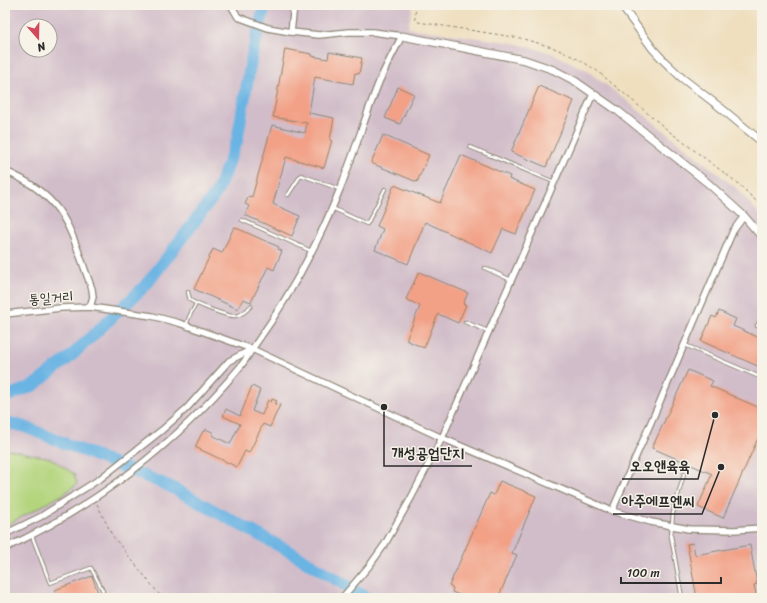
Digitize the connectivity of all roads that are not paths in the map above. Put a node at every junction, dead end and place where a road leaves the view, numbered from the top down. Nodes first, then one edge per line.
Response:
1 (231, 5) edge
2 (294, 5) edge
3 (621, 5) edge
4 (291, 32) junction
5 (402, 36) junction
6 (593, 94) junction
7 (762, 142) edge
8 (470, 146) dead end
9 (5, 171) edge
10 (554, 182) junction
11 (340, 189) junction
12 (385, 189) dead end
13 (288, 195) dead end
14 (331, 208) junction
15 (744, 216) junction
16 (242, 220) dead end
17 (762, 237) edge
18 (312, 251) junction
19 (485, 268) dead end
20 (511, 280) junction
21 (188, 292) dead end
22 (196, 304) junction
23 (251, 306) dead end
24 (90, 307) junction
25 (5, 314) edge
26 (762, 317) edge
27 (465, 322) dead end
28 (186, 326) junction
29 (757, 326) dead end
30 (488, 332) junction
31 (684, 345) junction
32 (252, 349) junction
33 (762, 378) edge
34 (442, 438) junction
35 (684, 474) dead end
36 (612, 511) junction
37 (672, 526) junction
38 (762, 528) edge
39 (5, 534) edge
40 (31, 535) junction
41 (5, 548) edge
42 (103, 591) dead end
43 (342, 598) edge
44 (682, 598) edge

1 - 4 street
2 - 4 street
3 - 7 street
4 - 5 street
5 - 6 street
5 - 11 street
6 - 10 street
6 - 15 street
8 - 10 lane
9 - 24 street
10 - 20 street
11 - 13 lane
11 - 14 street
12 - 14 lane
14 - 18 street
15 - 17 street
15 - 31 street
16 - 18 lane
18 - 32 street
19 - 20 lane
20 - 30 street
21 - 22 lane
22 - 23 lane
22 - 28 lane
24 - 25 street, 통일거리
24 - 28 street, 통일거리
26 - 29 lane
27 - 30 lane
28 - 32 street, 통일거리
30 - 34 street
31 - 33 lane
31 - 36 street
32 - 34 street, 통일거리
32 - 39 street
32 - 40 street
34 - 36 street, 통일거리
34 - 43 street
35 - 37 lane
36 - 37 street, 통일거리
37 - 38 street, 통일거리
37 - 44 lane
40 - 41 street
40 - 42 lane

